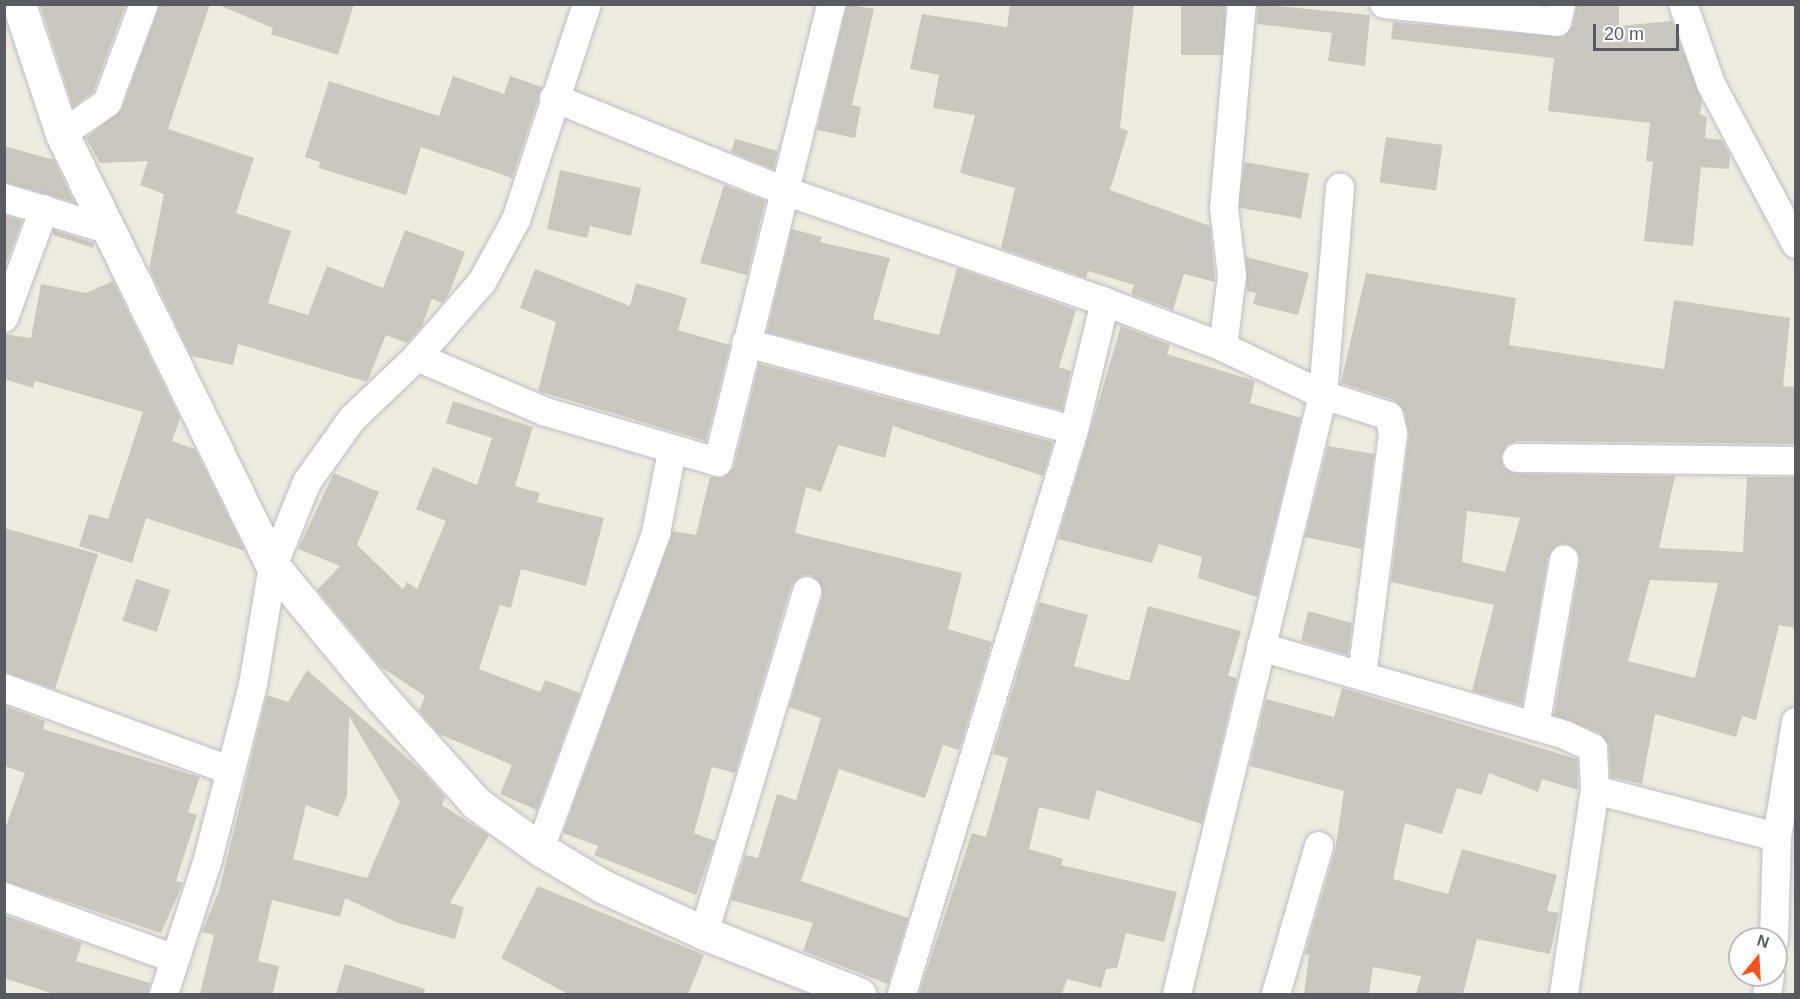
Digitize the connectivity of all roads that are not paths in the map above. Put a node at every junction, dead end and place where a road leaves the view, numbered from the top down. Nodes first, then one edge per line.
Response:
1 (19, 4) edge
2 (144, 4) edge
3 (587, 4) edge
4 (831, 4) edge
5 (1242, 4) edge
6 (1384, 4) edge
7 (1560, 4) edge
8 (1683, 4) edge
9 (554, 98) junction
10 (62, 134) junction
11 (1340, 188) dead end
12 (782, 190) junction
13 (4, 198) edge
14 (44, 209) junction
15 (110, 230) junction
16 (1796, 244) edge
17 (1105, 302) junction
18 (4, 318) edge
19 (746, 343) junction
20 (1223, 347) junction
21 (417, 357) junction
22 (1323, 395) junction
23 (1074, 430) junction
24 (672, 451) junction
25 (1517, 458) dead end
26 (1796, 461) edge
27 (1564, 560) dead end
28 (273, 566) junction
29 (807, 591) dead end
30 (1261, 647) junction
31 (1362, 675) junction
32 (4, 688) edge
33 (1796, 722) edge
34 (1535, 726) junction
35 (229, 770) junction
36 (1793, 772) edge
37 (1595, 790) junction
38 (1777, 837) junction
39 (1319, 846) dead end
40 (540, 849) junction
41 (4, 897) edge
42 (1774, 927) edge
43 (704, 933) junction
44 (175, 959) junction
45 (164, 994) edge
46 (859, 994) edge
47 (902, 994) edge
48 (1177, 994) edge
49 (1276, 994) edge
50 (1564, 994) edge

1 - 10 street
2 - 10 street
3 - 9 street
4 - 12 street
5 - 20 street
6 - 7 street
8 - 16 street
9 - 12 street
9 - 21 street
10 - 15 street
11 - 22 street
12 - 17 street
12 - 19 street
13 - 14 street
14 - 15 street
14 - 18 street
15 - 28 street
17 - 20 street
17 - 23 street
19 - 23 street
19 - 24 street
20 - 22 street
21 - 24 street
21 - 28 street
22 - 30 street
22 - 31 street
23 - 47 street
24 - 40 street
25 - 26 street
27 - 34 street
28 - 35 street
28 - 40 street
29 - 43 street
30 - 31 street
30 - 48 street
31 - 34 street
32 - 35 street
33 - 36 street
34 - 37 street
35 - 44 street
36 - 38 street
37 - 38 street
37 - 50 street
38 - 42 street
39 - 49 street
40 - 43 street
41 - 44 street
43 - 46 street
44 - 45 street

